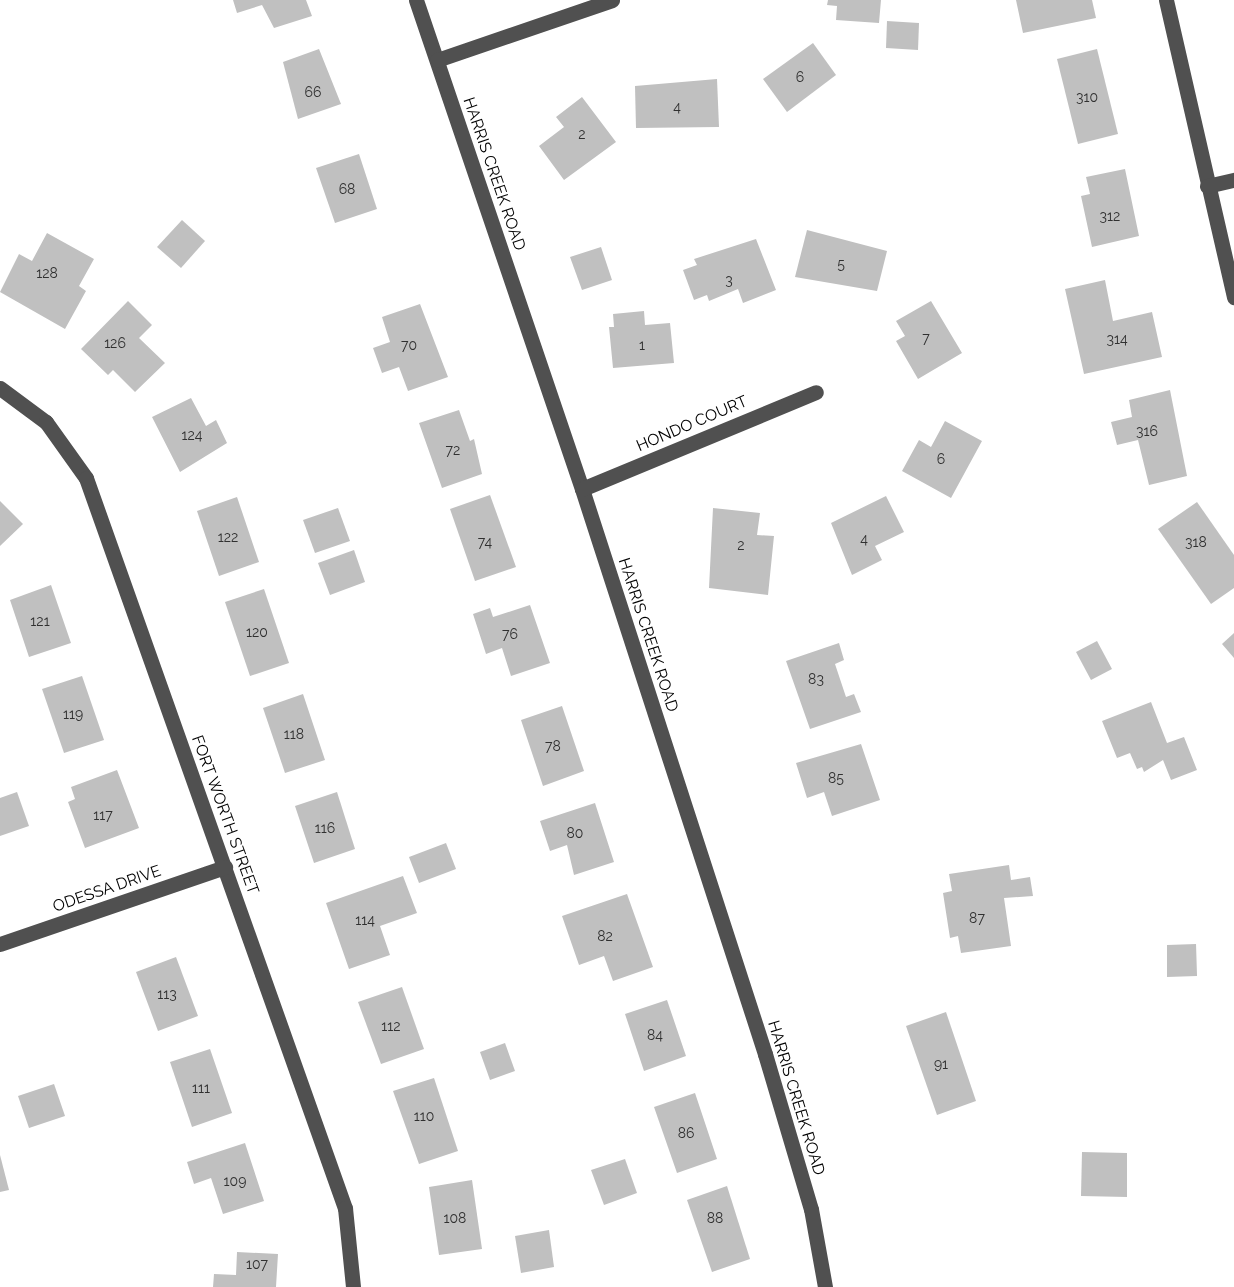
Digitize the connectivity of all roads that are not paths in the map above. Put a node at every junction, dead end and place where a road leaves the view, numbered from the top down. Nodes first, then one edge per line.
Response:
1 (416, 0) edge
2 (612, 0) edge
3 (1166, 0) edge
4 (437, 60) junction
5 (1234, 180) edge
6 (1207, 186) junction
7 (1234, 297) edge
8 (0, 387) edge
9 (816, 392) dead end
10 (582, 489) junction
11 (225, 867) junction
12 (0, 944) edge
13 (353, 1287) edge
14 (825, 1287) edge

1 - 4 street, HARRIS CREEK ROAD
2 - 4 street
3 - 6 street
4 - 10 street, HARRIS CREEK ROAD
5 - 6 street
6 - 7 street
8 - 11 street, FORT WORTH STREET
9 - 10 street, HONDO COURT
10 - 14 street, HARRIS CREEK ROAD
11 - 12 street, ODESSA DRIVE
11 - 13 street, FORT WORTH STREET

